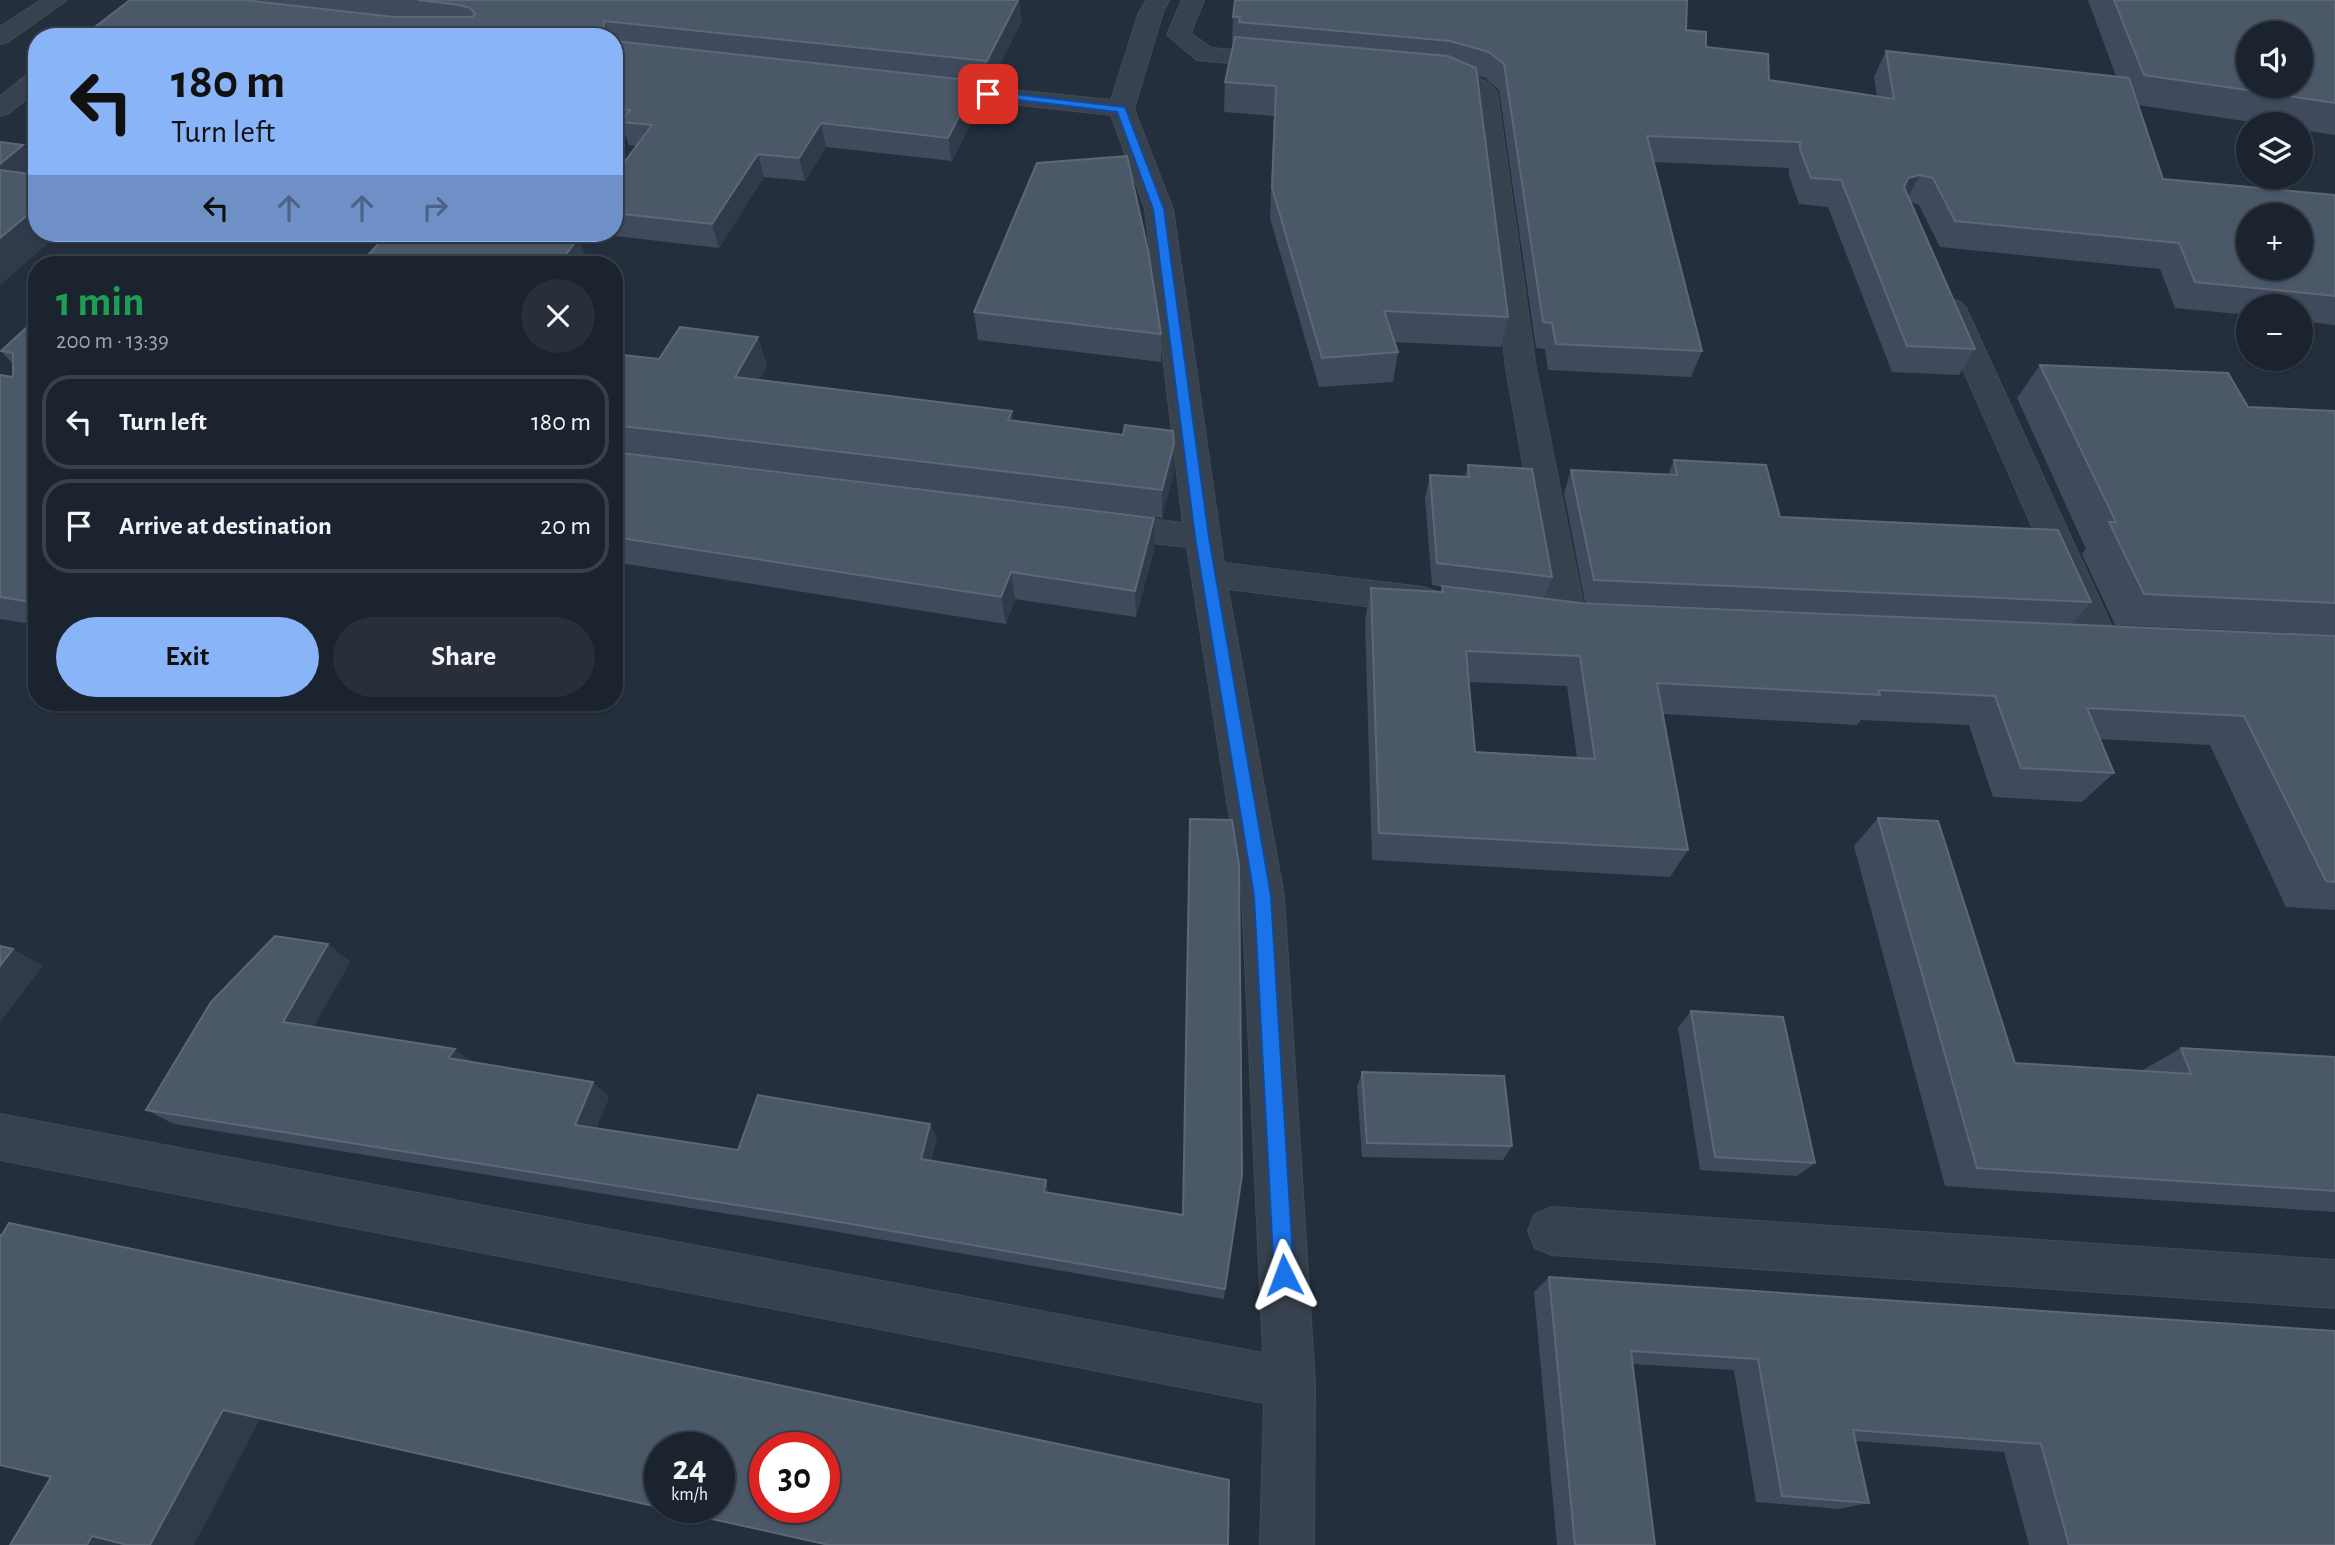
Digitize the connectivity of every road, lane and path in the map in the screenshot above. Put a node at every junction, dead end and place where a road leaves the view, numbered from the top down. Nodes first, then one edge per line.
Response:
1 (56, 0) edge
2 (1158, 0) edge
3 (1193, 0) edge
4 (0, 37) edge
5 (1311, 64) edge
6 (1405, 72) edge
7 (902, 85) edge
8 (28, 86) edge
9 (0, 108) edge
10 (1121, 109) junction
11 (1942, 288) edge
12 (1079, 522) edge
13 (1202, 537) junction
14 (1210, 574) junction
15 (1458, 604) edge
16 (1568, 617) edge
17 (2060, 640) edge
18 (0, 1137) edge
19 (1552, 1231) dead end
20 (2335, 1284) edge
21 (1290, 1383) junction
22 (1287, 1545) edge

1 - 4 street
2 - 10 street
3 - 5 street
6 - 16 street
7 - 10 street
8 - 9 street
10 - 13 street
11 - 17 street
12 - 13 street
13 - 14 street
14 - 15 street
14 - 21 street
18 - 21 street
19 - 20 street
21 - 22 street

